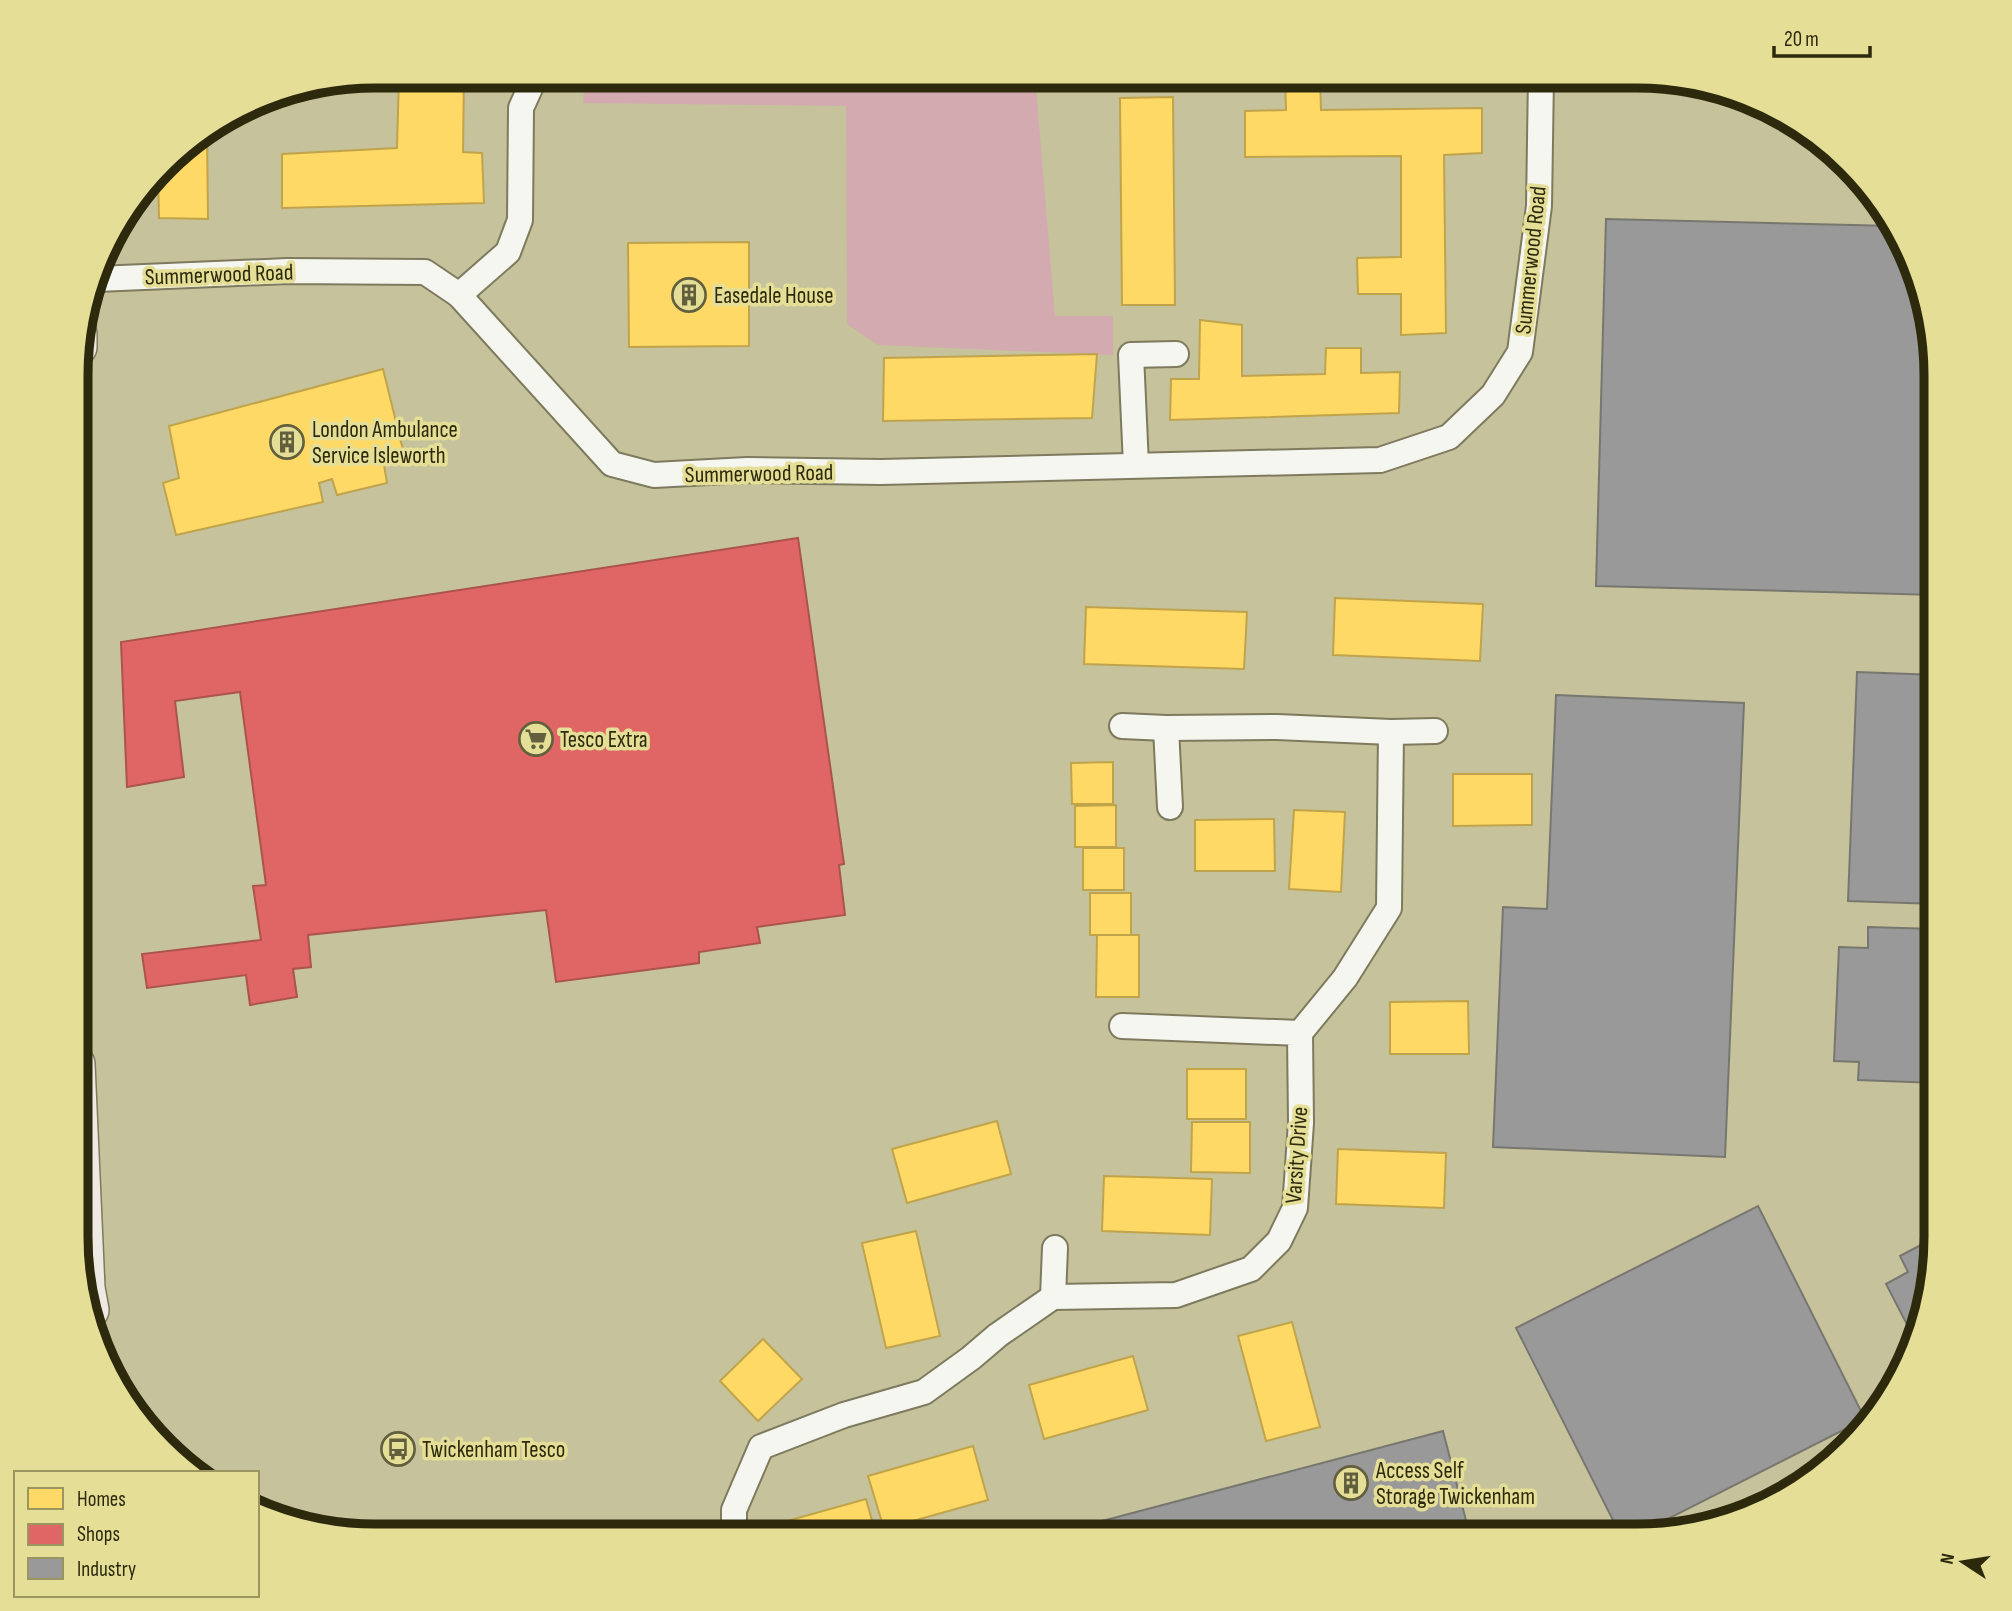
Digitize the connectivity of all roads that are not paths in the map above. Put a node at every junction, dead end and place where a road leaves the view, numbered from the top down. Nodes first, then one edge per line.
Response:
1 (530, 88) edge
2 (1541, 88) edge
3 (104, 279) edge
4 (459, 295) junction
5 (1176, 354) dead end
6 (1136, 465) junction
7 (1122, 726) dead end
8 (1166, 728) junction
9 (1435, 731) dead end
10 (1391, 732) junction
11 (1170, 807) dead end
12 (1122, 1026) dead end
13 (1300, 1033) junction
14 (1055, 1248) dead end
15 (1053, 1297) junction
16 (734, 1524) edge

1 - 4 street
2 - 6 street, Summerwood Road
3 - 4 street, Summerwood Road
4 - 6 street, Summerwood Road
5 - 6 street
7 - 8 street
8 - 10 street
8 - 11 street
9 - 10 street
10 - 13 street
12 - 13 street
13 - 15 street, Varsity Drive
14 - 15 street
15 - 16 street

